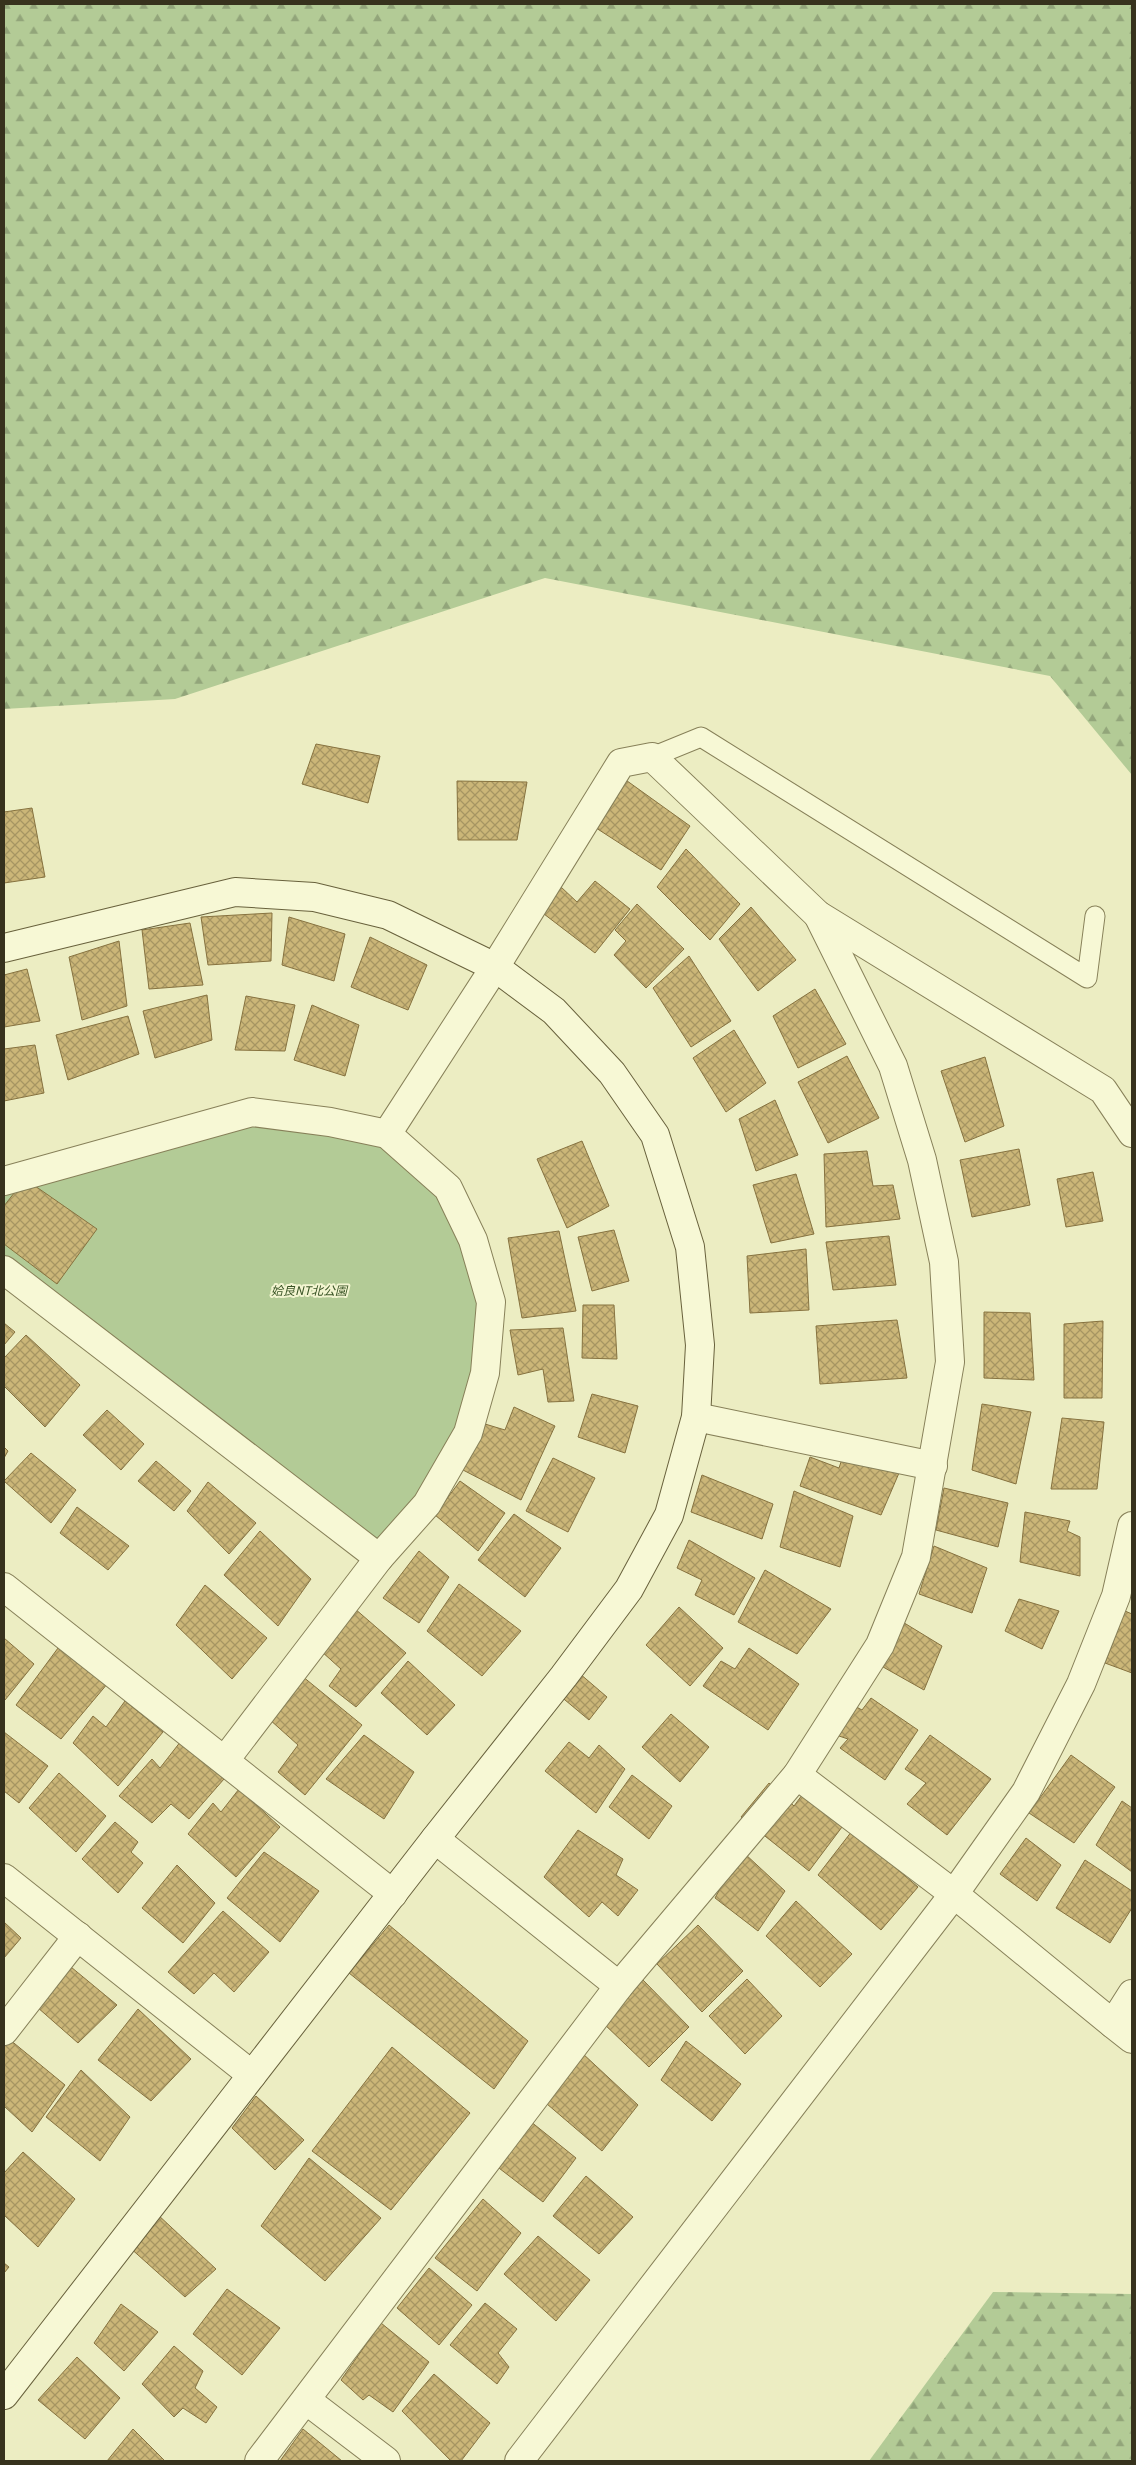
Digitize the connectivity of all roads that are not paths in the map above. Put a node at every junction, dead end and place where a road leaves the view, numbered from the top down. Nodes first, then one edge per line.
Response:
1 (652, 757) junction
2 (818, 915) junction
3 (1095, 916) dead end
4 (4, 948) edge
5 (495, 967) junction
6 (1132, 1133) edge
7 (387, 1134) junction
8 (4, 1180) edge
9 (4, 1270) edge
10 (696, 1417) junction
11 (933, 1466) junction
12 (1132, 1526) edge
13 (379, 1558) junction
14 (4, 1587) edge
15 (225, 1760) junction
16 (797, 1775) junction
17 (434, 1839) junction
18 (4, 1878) edge
19 (393, 1894) junction
20 (954, 1894) junction
21 (78, 1936) junction
22 (619, 1986) junction
23 (1132, 1994) edge
24 (4, 2031) edge
25 (1122, 2031) edge
26 (252, 2075) junction
27 (4, 2395) edge
28 (306, 2400) junction
29 (259, 2461) edge
30 (386, 2461) edge
31 (519, 2461) edge

1 - 2 street
1 - 3 lane
1 - 5 street
2 - 6 street
2 - 11 street
4 - 5 street
5 - 7 street
5 - 10 street
7 - 8 street
7 - 13 street
9 - 13 street
10 - 11 street
10 - 17 street
11 - 16 street
12 - 20 street
13 - 15 street
14 - 15 street
15 - 19 street
16 - 20 street
16 - 22 street
17 - 19 street
17 - 22 street
18 - 21 street
19 - 26 street
20 - 25 street
20 - 31 street
21 - 24 street
21 - 26 street
22 - 28 street
23 - 25 street
26 - 27 street
28 - 29 street
28 - 30 street

